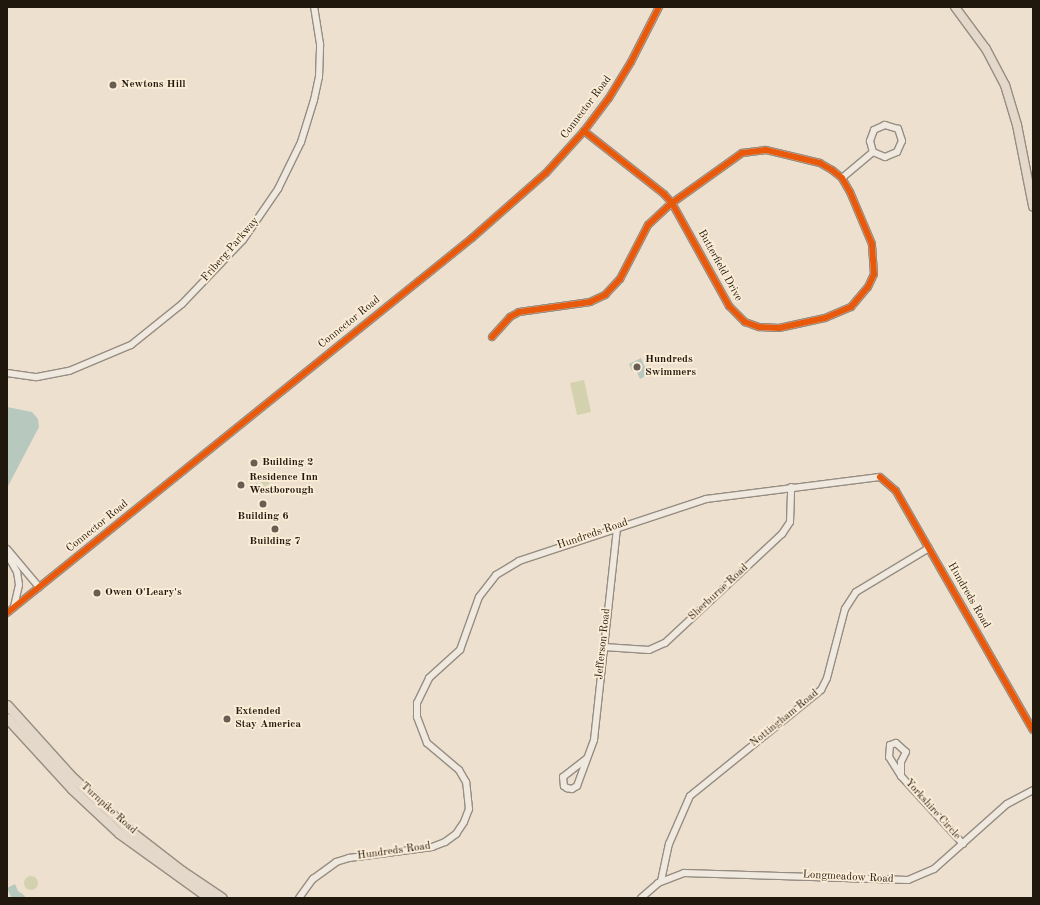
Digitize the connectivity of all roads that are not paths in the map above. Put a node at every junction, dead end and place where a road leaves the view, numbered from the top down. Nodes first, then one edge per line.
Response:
1 (314, 7) edge
2 (658, 7) edge
3 (955, 7) edge
4 (584, 131) junction
5 (873, 152) junction
6 (842, 178) junction
7 (672, 203) junction
8 (1033, 206) edge
9 (492, 337) dead end
10 (7, 373) edge
11 (791, 487) junction
12 (617, 527) junction
13 (929, 548) junction
14 (7, 549) edge
15 (7, 554) edge
16 (39, 587) junction
17 (14, 607) junction
18 (7, 613) edge
19 (604, 647) junction
20 (7, 705) edge
21 (7, 718) edge
22 (1033, 730) edge
23 (586, 759) junction
24 (901, 776) junction
25 (1033, 790) edge
26 (963, 844) junction
27 (662, 881) junction
28 (209, 898) edge
29 (222, 898) edge
30 (299, 898) edge
31 (641, 898) edge

1 - 10 street, Friberg Parkway
2 - 4 street, Connector Road
3 - 8 main road
4 - 7 street, Butterfield Drive
4 - 16 street, Connector Road
5 - 5 street
5 - 6 street
6 - 7 street
6 - 7 street, Butterfield Drive
7 - 9 street
11 - 12 street, Hundreds Road
11 - 13 street, Hundreds Road
11 - 19 street, Sherburne Road
12 - 19 street, Jefferson Road
12 - 30 street, Hundreds Road
13 - 22 street, Hundreds Road
13 - 27 street, Nottingham Road
14 - 16 street
15 - 17 street
16 - 17 street, Connector Road
17 - 18 street, Connector Road
19 - 23 street, Jefferson Road
20 - 29 highway, Turnpike Road
21 - 28 highway, Turnpike Road
23 - 23 street, Jefferson Road
24 - 24 street, Yorkshire Circle
24 - 26 street, Yorkshire Circle
25 - 26 street, Longmeadow Road
26 - 27 street, Longmeadow Road
27 - 31 street, Longmeadow Road

